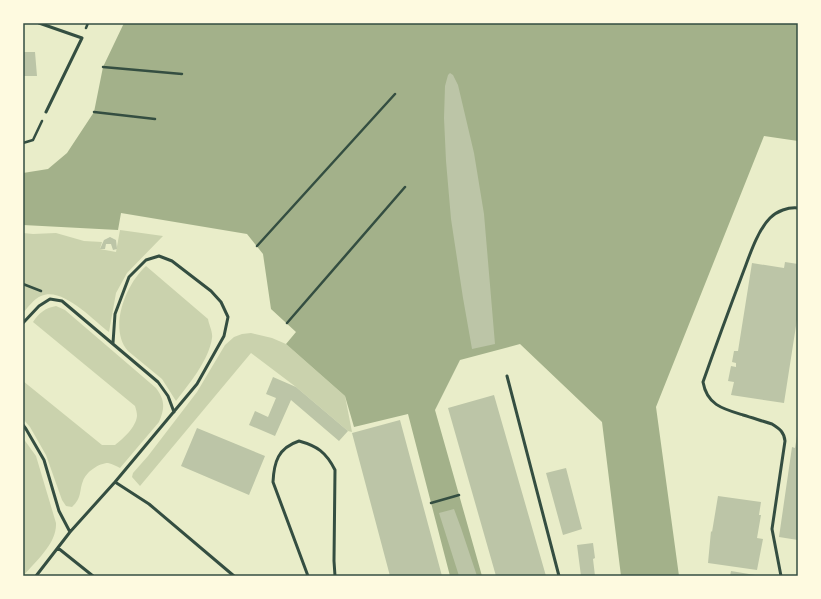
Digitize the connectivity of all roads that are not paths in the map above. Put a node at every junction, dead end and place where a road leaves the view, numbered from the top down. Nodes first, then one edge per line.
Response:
1 (39, 23) edge
2 (46, 112) road end
3 (798, 208) edge
4 (23, 323) edge
5 (113, 343) junction
6 (507, 376) dead end
7 (174, 412) junction
8 (23, 425) edge
9 (116, 482) junction
10 (70, 532) junction
11 (58, 548) junction
12 (36, 576) edge
13 (92, 576) edge
14 (234, 576) edge
15 (308, 576) edge
16 (335, 576) edge
17 (559, 576) edge
18 (781, 576) edge

1 - 2 lane
3 - 18 lane
4 - 5 lane
5 - 7 lane
5 - 7 lane
6 - 17 lane
7 - 9 lane
8 - 10 lane
9 - 10 lane
9 - 14 lane
10 - 11 lane
11 - 12 lane
11 - 13 lane
15 - 16 lane

